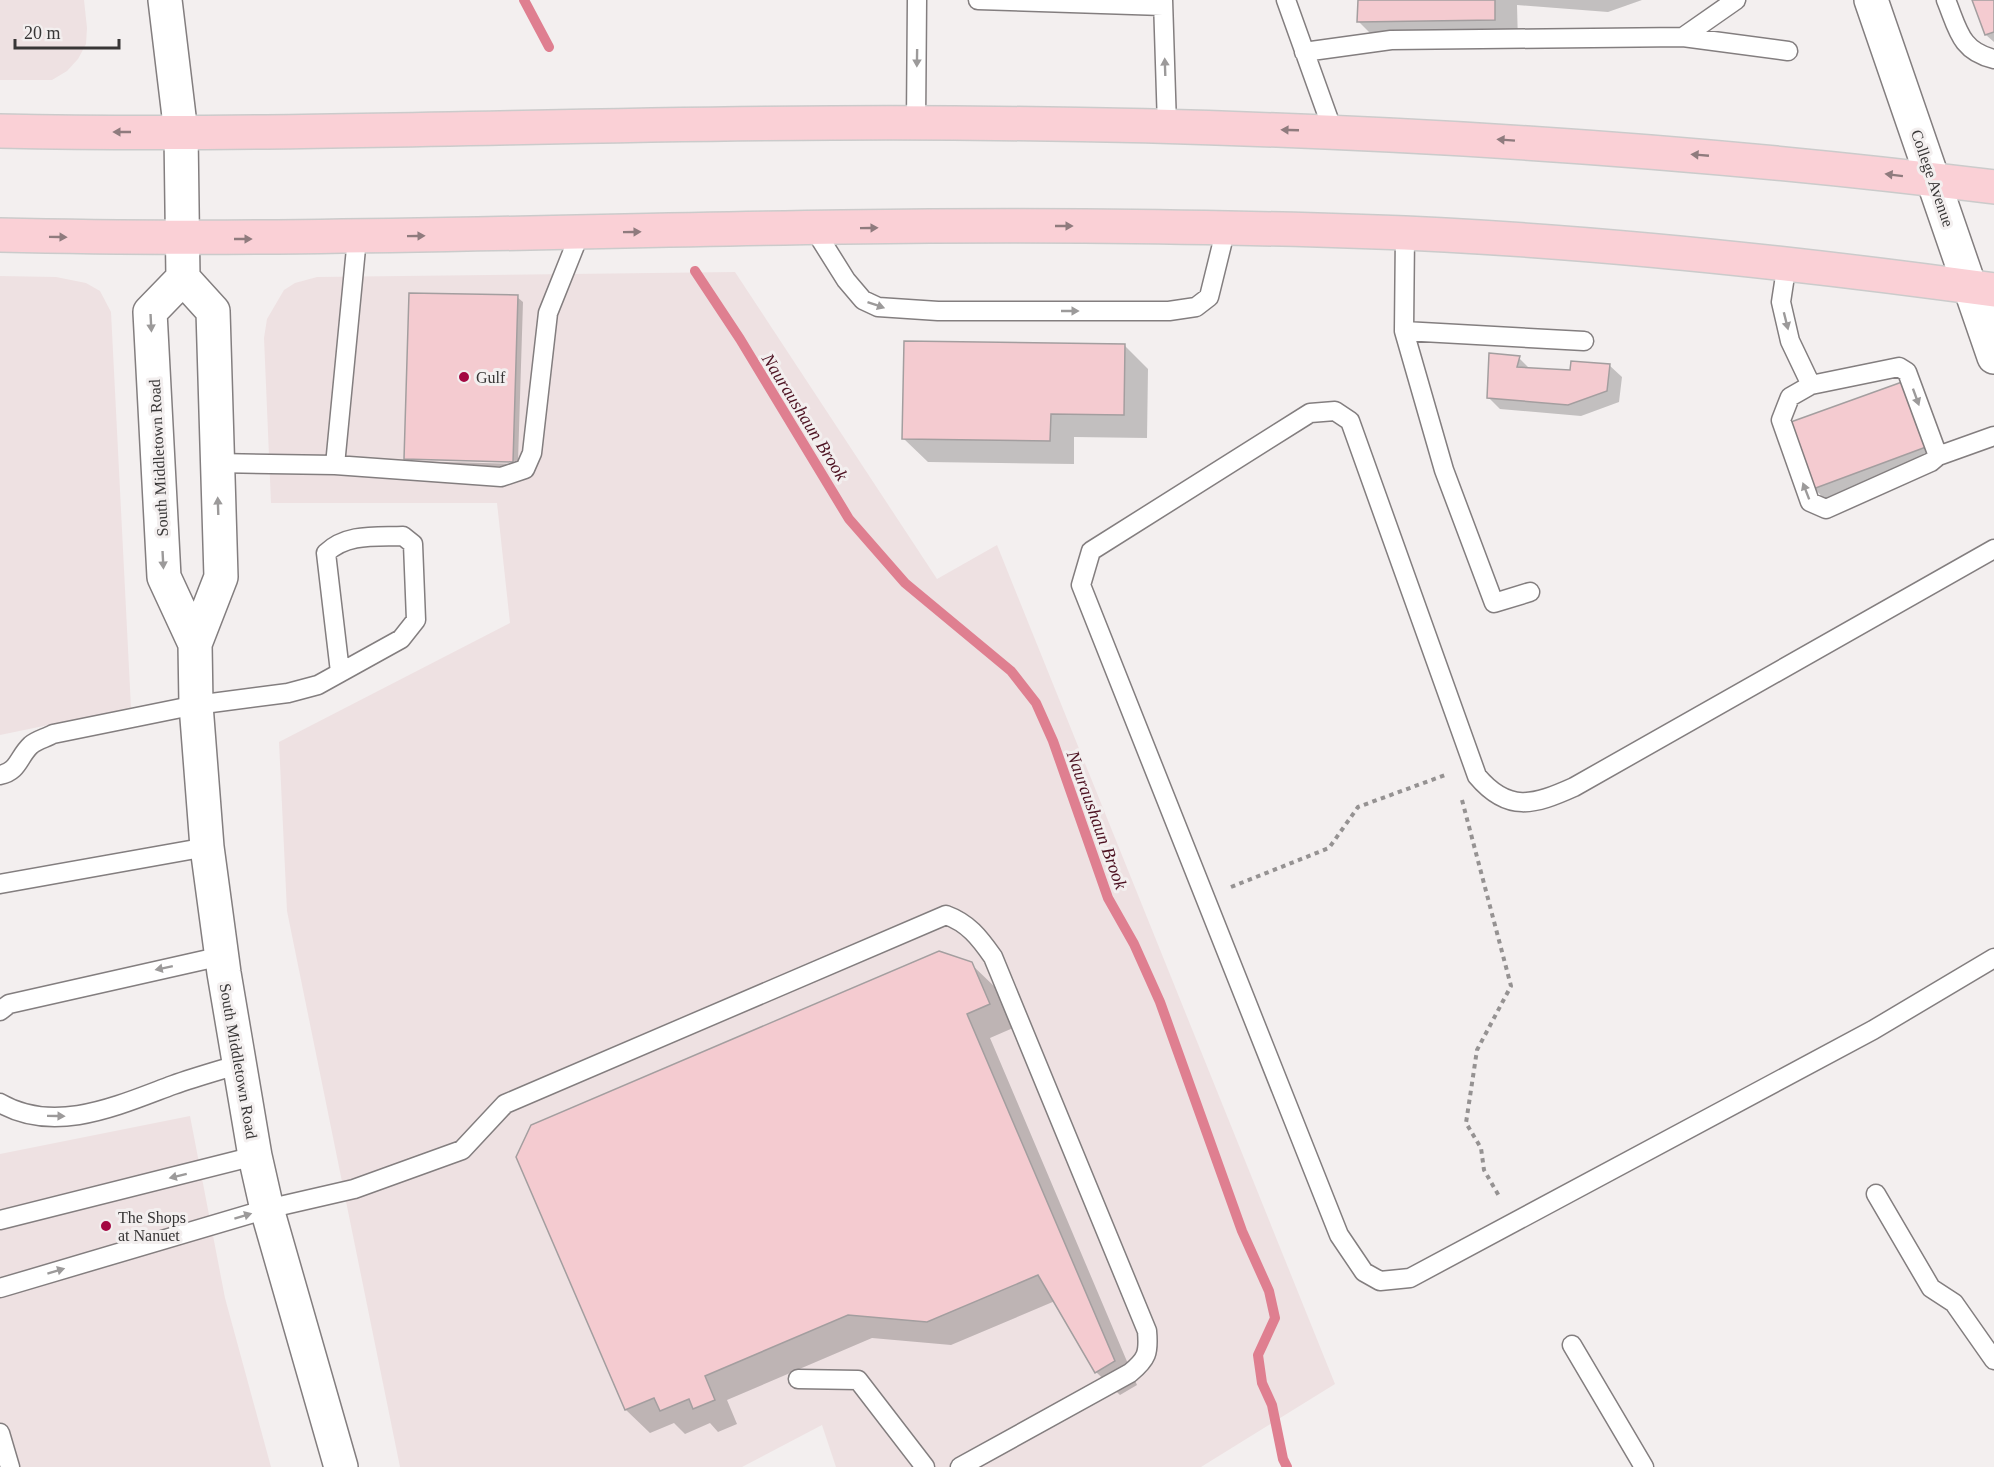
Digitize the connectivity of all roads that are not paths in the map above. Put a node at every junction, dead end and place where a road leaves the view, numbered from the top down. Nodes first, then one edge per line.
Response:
1 (165, 0) edge
2 (918, 0) edge
3 (978, 0) edge
4 (1286, 0) edge
5 (1736, 0) edge
6 (1871, 0) edge
7 (1946, 0) edge
8 (1163, 3) edge
9 (1683, 37) junction
10 (1788, 51) dead end
11 (1304, 52) junction
12 (1994, 59) edge
13 (916, 123) junction
14 (1167, 126) junction
15 (0, 131) edge
16 (1334, 131) junction
17 (181, 133) junction
18 (1933, 179) junction
19 (1994, 187) edge
20 (1226, 228) junction
21 (814, 229) junction
22 (580, 233) junction
23 (1405, 233) junction
24 (0, 235) edge
25 (184, 238) junction
26 (357, 238) junction
27 (1787, 263) junction
28 (183, 278) junction
29 (1982, 288) edge
30 (1404, 331) junction
31 (1584, 341) dead end
32 (1994, 357) edge
33 (1811, 385) junction
34 (1994, 436) edge
35 (1938, 456) junction
36 (216, 463) junction
37 (335, 465) junction
38 (1994, 549) edge
39 (1530, 592) dead end
40 (195, 644) junction
41 (340, 672) junction
42 (196, 705) junction
43 (0, 775) edge
44 (207, 847) junction
45 (0, 884) edge
46 (222, 956) junction
47 (1994, 958) edge
48 (0, 1011) edge
49 (240, 1064) junction
50 (0, 1103) edge
51 (255, 1156) junction
52 (1876, 1194) dead end
53 (267, 1209) junction
54 (0, 1220) edge
55 (0, 1288) edge
56 (1572, 1345) dead end
57 (1994, 1359) edge
58 (798, 1379) dead end
59 (0, 1433) edge
60 (10, 1467) edge
61 (341, 1467) edge
62 (925, 1467) edge
63 (960, 1467) edge
64 (1644, 1467) edge

1 - 17 street
2 -> 13 lane
3 - 8 lane
4 - 11 lane
5 - 9 lane
6 - 18 street, College Avenue
7 - 12 lane
14 -> 8 lane
9 - 10 lane
9 - 11 lane
11 - 16 lane
13 - 14 main road
13 - 17 main road
16 -> 14 main road
17 -> 15 main road
18 -> 16 main road
17 - 25 street
18 - 19 main road
18 - 29 street, College Avenue
21 -> 20 main road
21 -> 20 lane
20 - 23 main road
22 -> 21 main road
26 -> 22 main road
22 - 37 lane
23 - 27 main road
23 - 30 lane
24 -> 25 main road
25 -> 26 main road
25 - 28 street
26 - 37 lane
27 - 29 main road
27 -> 33 lane
28 - 36 street, South Middletown Road
28 -> 40 street, South Middletown Road
29 - 32 street, College Avenue
30 - 31 lane
30 - 39 lane
33 -> 35 lane
35 -> 33 lane
34 - 35 lane
36 - 37 lane
40 -> 36 street, South Middletown Road
38 - 47 lane
40 - 42 street, South Middletown Road
41 - 41 lane
41 - 42 lane
42 - 43 lane
42 - 44 street, South Middletown Road
44 - 45 lane
44 - 46 street, South Middletown Road
46 -> 48 lane
46 - 49 street, South Middletown Road
50 -> 49 lane
49 - 51 street, South Middletown Road
51 - 53 street, South Middletown Road
51 -> 54 lane
52 - 57 lane
55 -> 53 lane
53 - 61 street, South Middletown Road
53 - 63 lane
56 - 64 lane
58 - 62 lane
59 - 60 lane

